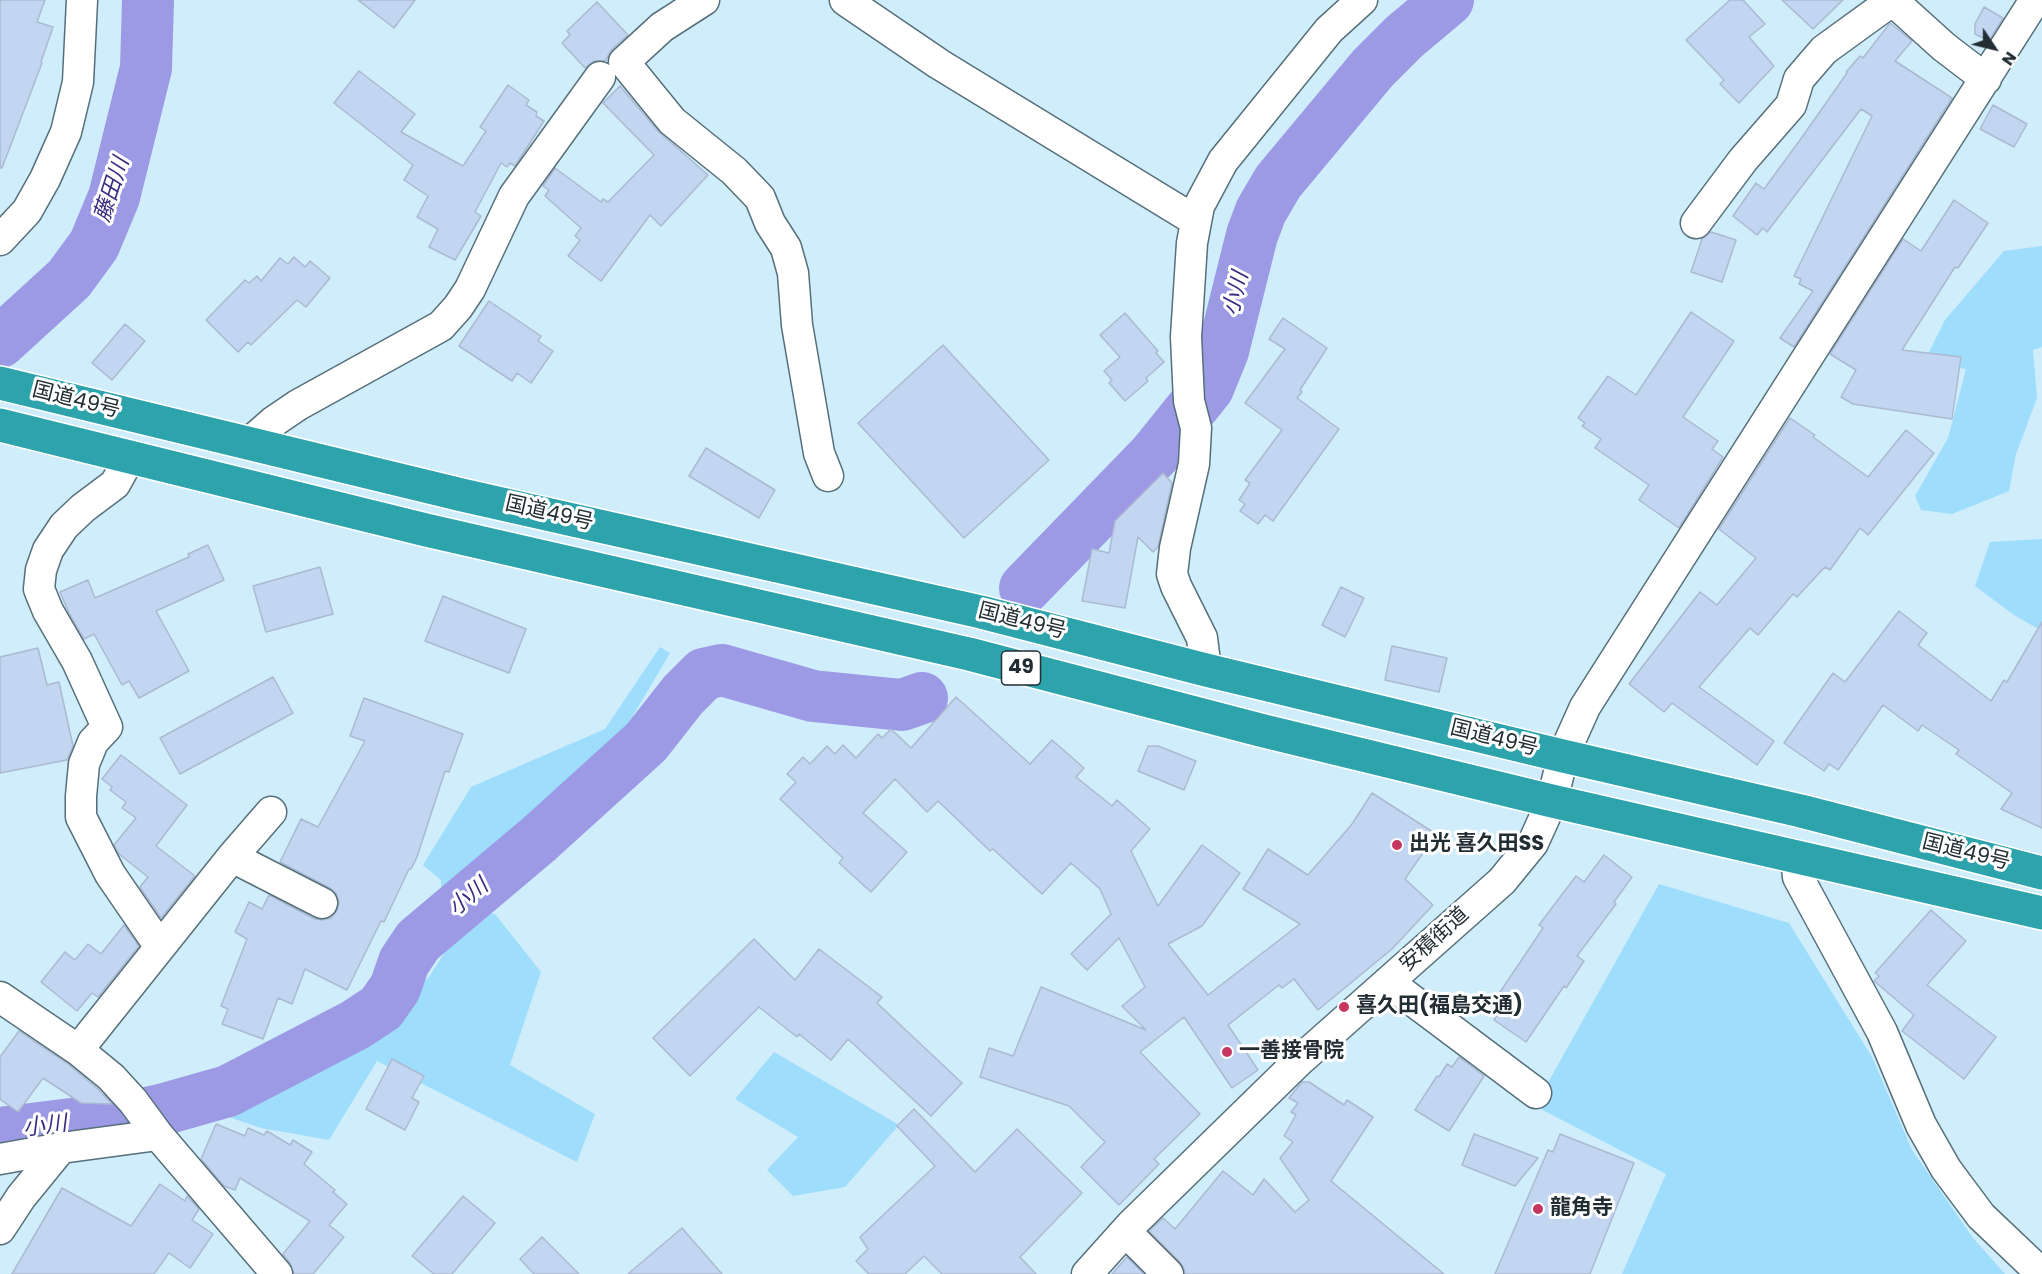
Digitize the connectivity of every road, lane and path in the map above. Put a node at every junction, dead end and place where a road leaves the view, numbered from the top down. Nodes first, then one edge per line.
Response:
1 (82, 0) edge
2 (704, 0) edge
3 (845, 0) edge
4 (1362, 0) edge
5 (1893, 0) edge
6 (2035, 0) edge
7 (600, 77) dead end
8 (1986, 79) junction
9 (1196, 221) junction
10 (1696, 223) dead end
11 (0, 240) edge
12 (13, 386) edge
13 (2, 429) edge
14 (249, 443) junction
15 (130, 457) junction
16 (828, 476) dead end
17 (1206, 670) junction
18 (1563, 756) junction
19 (1552, 801) junction
20 (271, 812) dead end
21 (232, 857) junction
22 (1796, 857) junction
23 (2042, 873) edge
24 (322, 903) dead end
25 (2042, 913) edge
26 (160, 947) junction
27 (1388, 982) junction
28 (0, 997) edge
29 (78, 1050) junction
30 (1536, 1093) dead end
31 (147, 1120) junction
32 (61, 1148) junction
33 (0, 1159) edge
34 (0, 1229) edge
35 (1126, 1232) junction
36 (277, 1274) edge
37 (1087, 1274) edge
38 (1168, 1274) edge
39 (2042, 1274) edge

1 - 11 street
2 - 16 street
3 - 9 street
4 - 9 street
5 - 8 street
5 - 10 street
6 - 8 street, 安積街道
7 - 14 street
8 - 18 street, 安積街道
9 - 17 street
12 - 14 highway, 国道49号 / 49
13 - 15 highway, 国道49号 / 49
14 - 17 highway, 国道49号 / 49
15 - 19 highway, 国道49号 / 49
15 - 26 street
17 - 18 highway, 国道49号 / 49
18 - 19 street, 安積街道
18 - 23 highway, 国道49号 / 49
19 - 22 highway, 国道49号 / 49
19 - 27 street, 安積街道
20 - 21 street
21 - 24 street
21 - 26 street
22 - 25 highway, 国道49号 / 49
22 - 39 street
26 - 29 street
27 - 30 street
27 - 35 street, 安積街道
28 - 29 street
29 - 31 street
31 - 32 street
31 - 36 street
32 - 33 street
32 - 34 street
35 - 37 street, 安積街道
35 - 38 street

